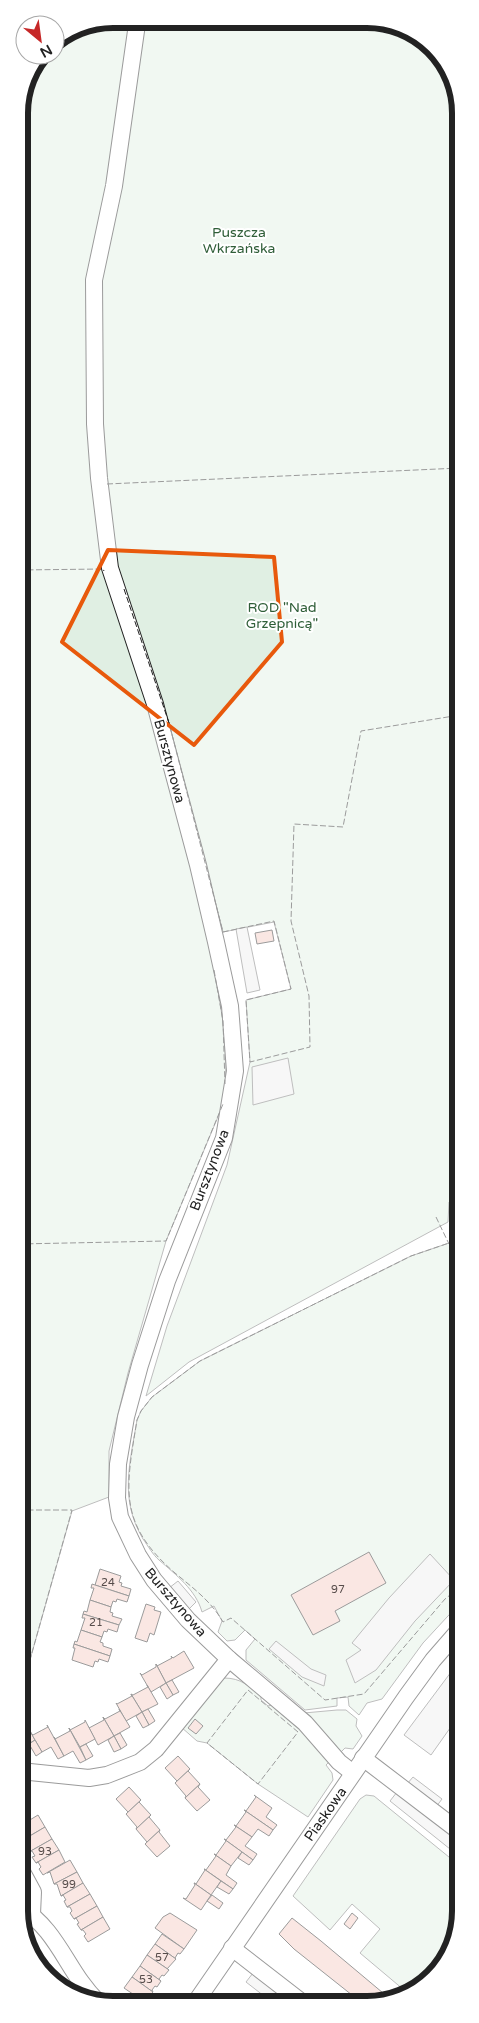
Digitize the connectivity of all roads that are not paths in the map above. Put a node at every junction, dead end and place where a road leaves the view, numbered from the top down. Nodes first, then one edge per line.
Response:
1 (136, 28) edge
2 (451, 1639) edge
3 (229, 1659) junction
4 (363, 1758) junction
5 (28, 1772) edge
6 (353, 1773) junction
7 (451, 1825) edge
8 (28, 1883) edge
9 (28, 1905) edge
10 (28, 1912) edge
11 (232, 1948) junction
12 (89, 1992) edge
13 (200, 1996) edge
14 (294, 1996) edge

1 - 3 street, Bursztynowa
2 - 4 street, Piaskowa
3 - 5 street
3 - 6 street, Bursztynowa
4 - 6 street, Piaskowa
4 - 7 street
6 - 11 street, Piaskowa
8 - 9 street
10 - 12 street
11 - 13 street, Piaskowa
11 - 14 street

